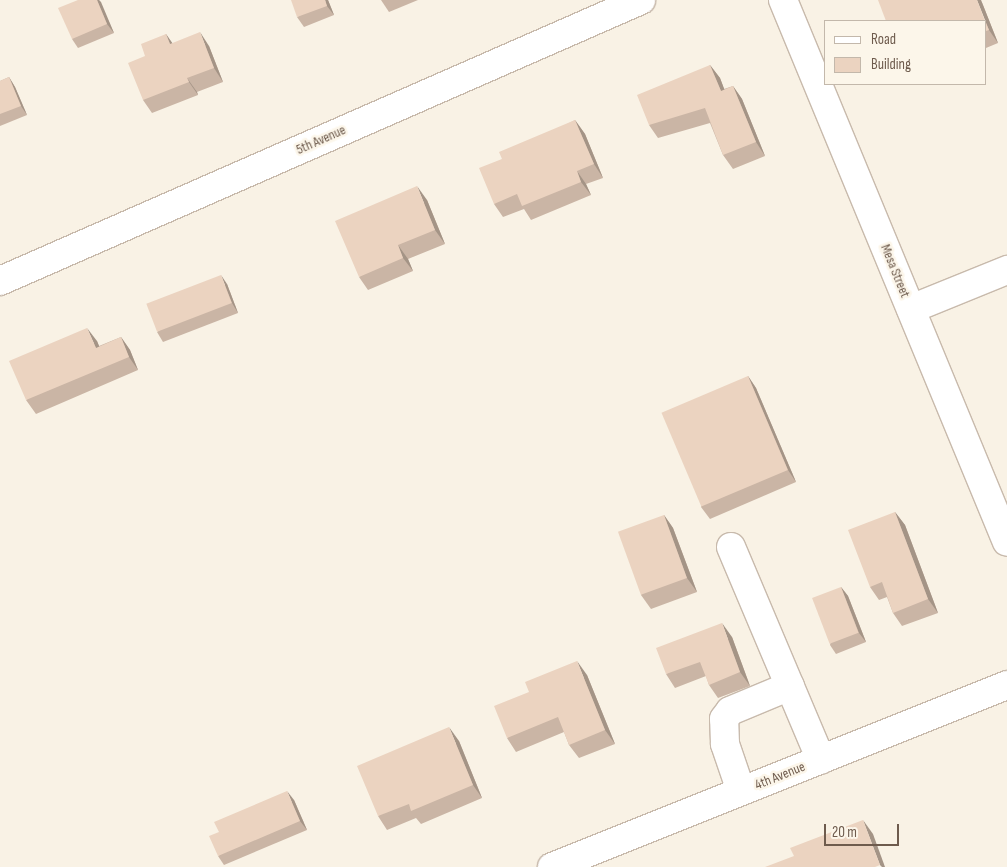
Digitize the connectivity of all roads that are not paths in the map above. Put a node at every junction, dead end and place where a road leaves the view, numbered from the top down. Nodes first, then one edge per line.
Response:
1 (641, 0) edge
2 (783, 0) edge
3 (1007, 270) edge
4 (0, 281) edge
5 (910, 309) junction
6 (1007, 542) edge
7 (731, 547) dead end
8 (1007, 685) edge
9 (790, 686) junction
10 (821, 760) junction
11 (741, 792) junction
12 (552, 867) edge

1 - 4 street, 5th Avenue
2 - 5 street, Mesa Street
3 - 5 street
5 - 6 street, Mesa Street
7 - 9 street
8 - 10 street, 4th Avenue
9 - 10 street
9 - 11 street
10 - 11 street, 4th Avenue
11 - 12 street, 4th Avenue

